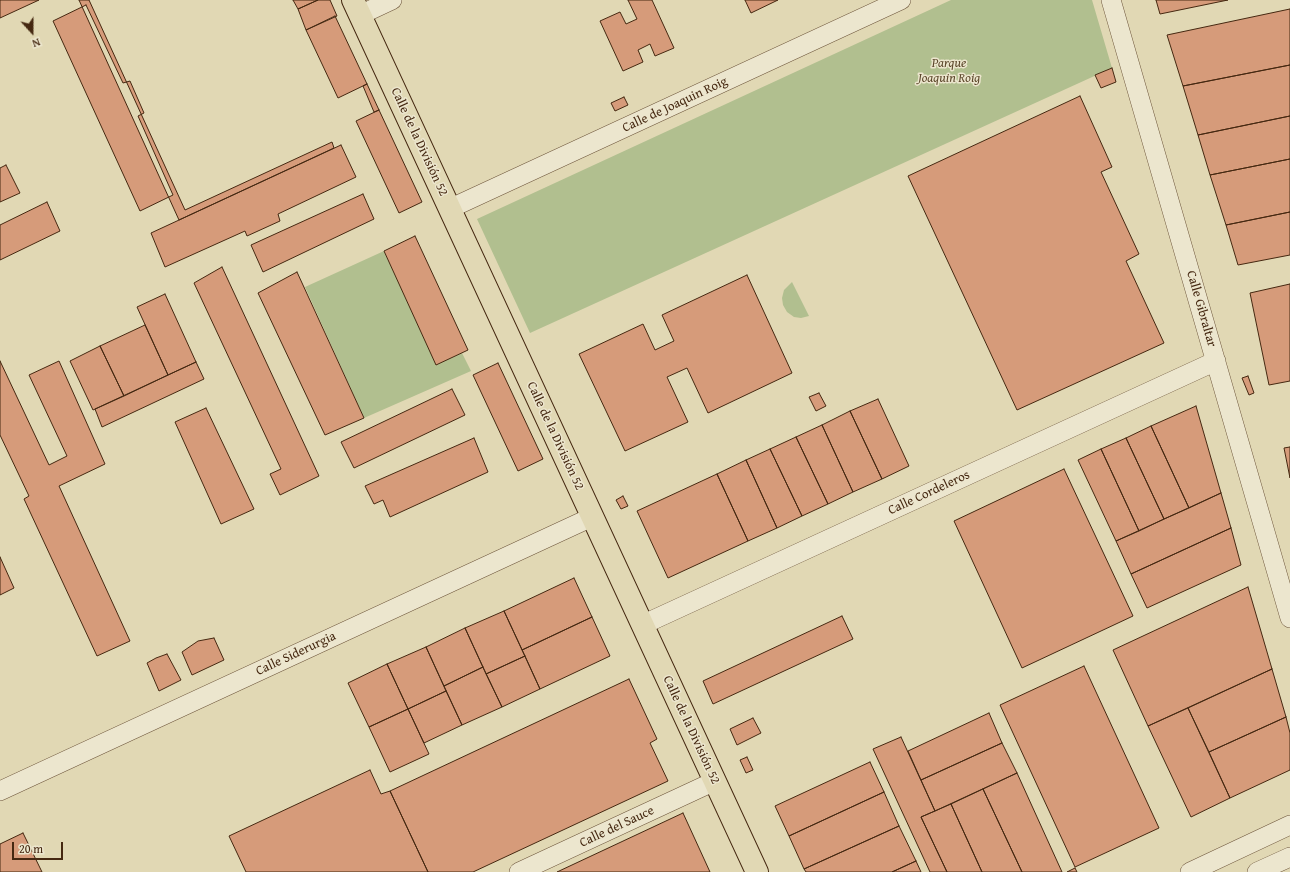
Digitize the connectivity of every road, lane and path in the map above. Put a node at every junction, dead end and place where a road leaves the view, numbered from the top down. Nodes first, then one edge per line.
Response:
1 (392, 0) edge
2 (898, 0) edge
3 (1111, 0) edge
4 (356, 8) edge
5 (450, 209) junction
6 (1216, 361) junction
7 (592, 517) junction
8 (1290, 618) edge
9 (642, 625) junction
10 (715, 781) junction
11 (0, 791) edge
12 (1290, 825) edge
13 (1290, 857) edge
14 (519, 872) edge
15 (757, 872) edge
16 (1190, 872) edge
17 (1257, 872) edge

1 - 4 street
2 - 5 street, Calle de Joaquin Roig
3 - 6 street, Calle Gibraltar
4 - 5 main road, Calle de la División 52
5 - 7 main road, Calle de la División 52
6 - 8 street, Calle Gibraltar
6 - 9 street, Calle Cordeleros
7 - 9 main road, Calle de la División 52
7 - 11 street, Calle Siderurgia
9 - 10 main road, Calle de la División 52
10 - 14 street, Calle del Sauce
10 - 15 main road, Calle de la División 52
12 - 16 street
13 - 17 street

